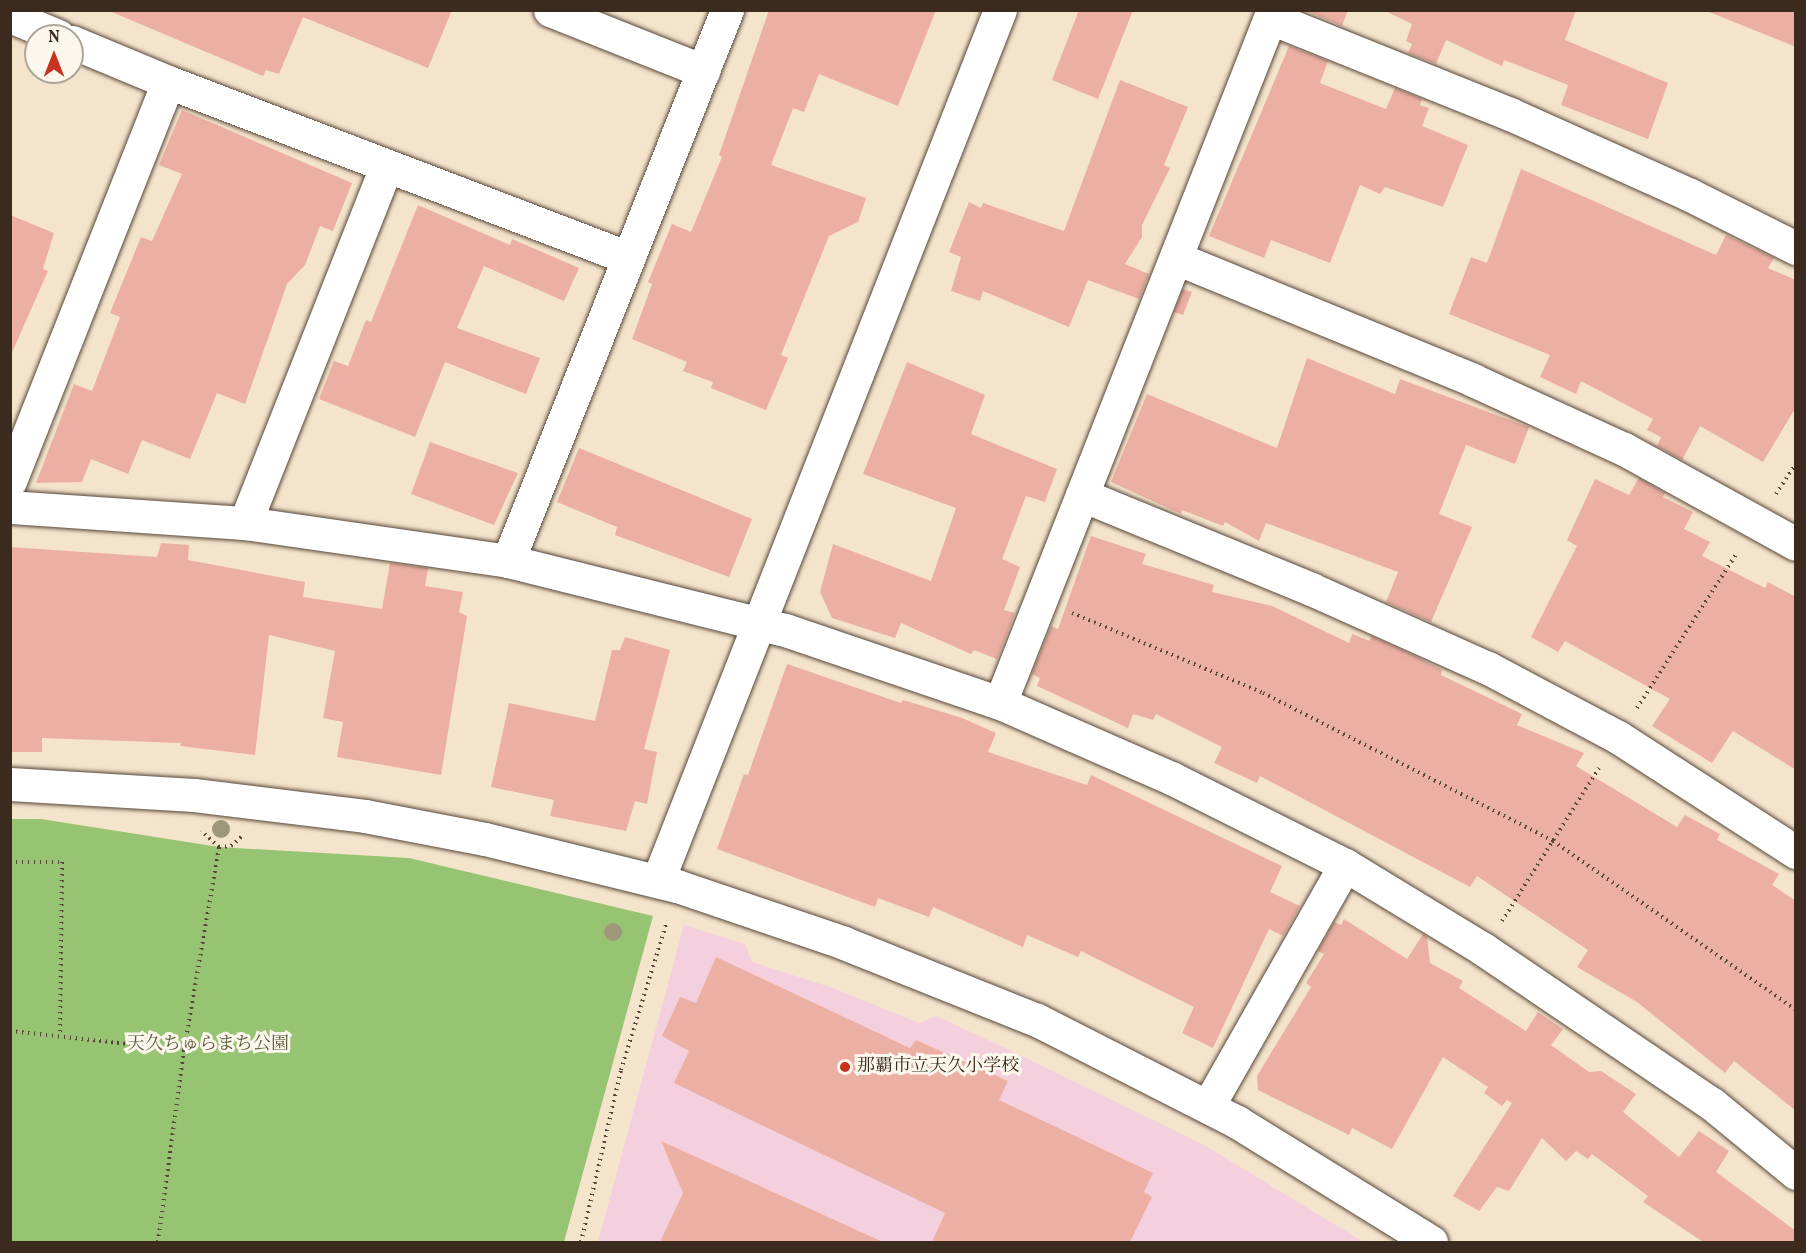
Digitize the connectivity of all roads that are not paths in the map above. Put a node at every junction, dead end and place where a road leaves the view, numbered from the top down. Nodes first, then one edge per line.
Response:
1 (550, 10) edge
2 (727, 10) edge
3 (1000, 10) edge
4 (1272, 14) edge
5 (10, 16) edge
6 (29, 24) edge
7 (84, 47) edge
8 (703, 71) junction
9 (168, 82) junction
10 (386, 167) junction
11 (1796, 248) edge
12 (629, 258) junction
13 (1176, 258) junction
14 (10, 481) edge
15 (1082, 495) junction
16 (10, 507) edge
17 (245, 523) junction
18 (1796, 544) edge
19 (508, 561) junction
20 (759, 623) junction
21 (1000, 703) junction
22 (10, 784) edge
23 (1796, 852) edge
24 (1345, 866) junction
25 (668, 883) junction
26 (1208, 1106) junction
27 (1796, 1173) edge
28 (1431, 1242) edge

1 - 8 street
2 - 8 street
3 - 20 street
4 - 11 street
4 - 13 street
5 - 6 street
7 - 9 street
8 - 12 street
9 - 10 street
9 - 14 street
10 - 12 street
10 - 17 street
12 - 19 street
13 - 15 street
13 - 18 street
15 - 21 street
15 - 23 street
16 - 17 street
17 - 19 street
19 - 20 street
20 - 21 street
20 - 25 street
21 - 24 street
22 - 25 street
24 - 26 street
24 - 27 street
25 - 26 street
26 - 28 street

